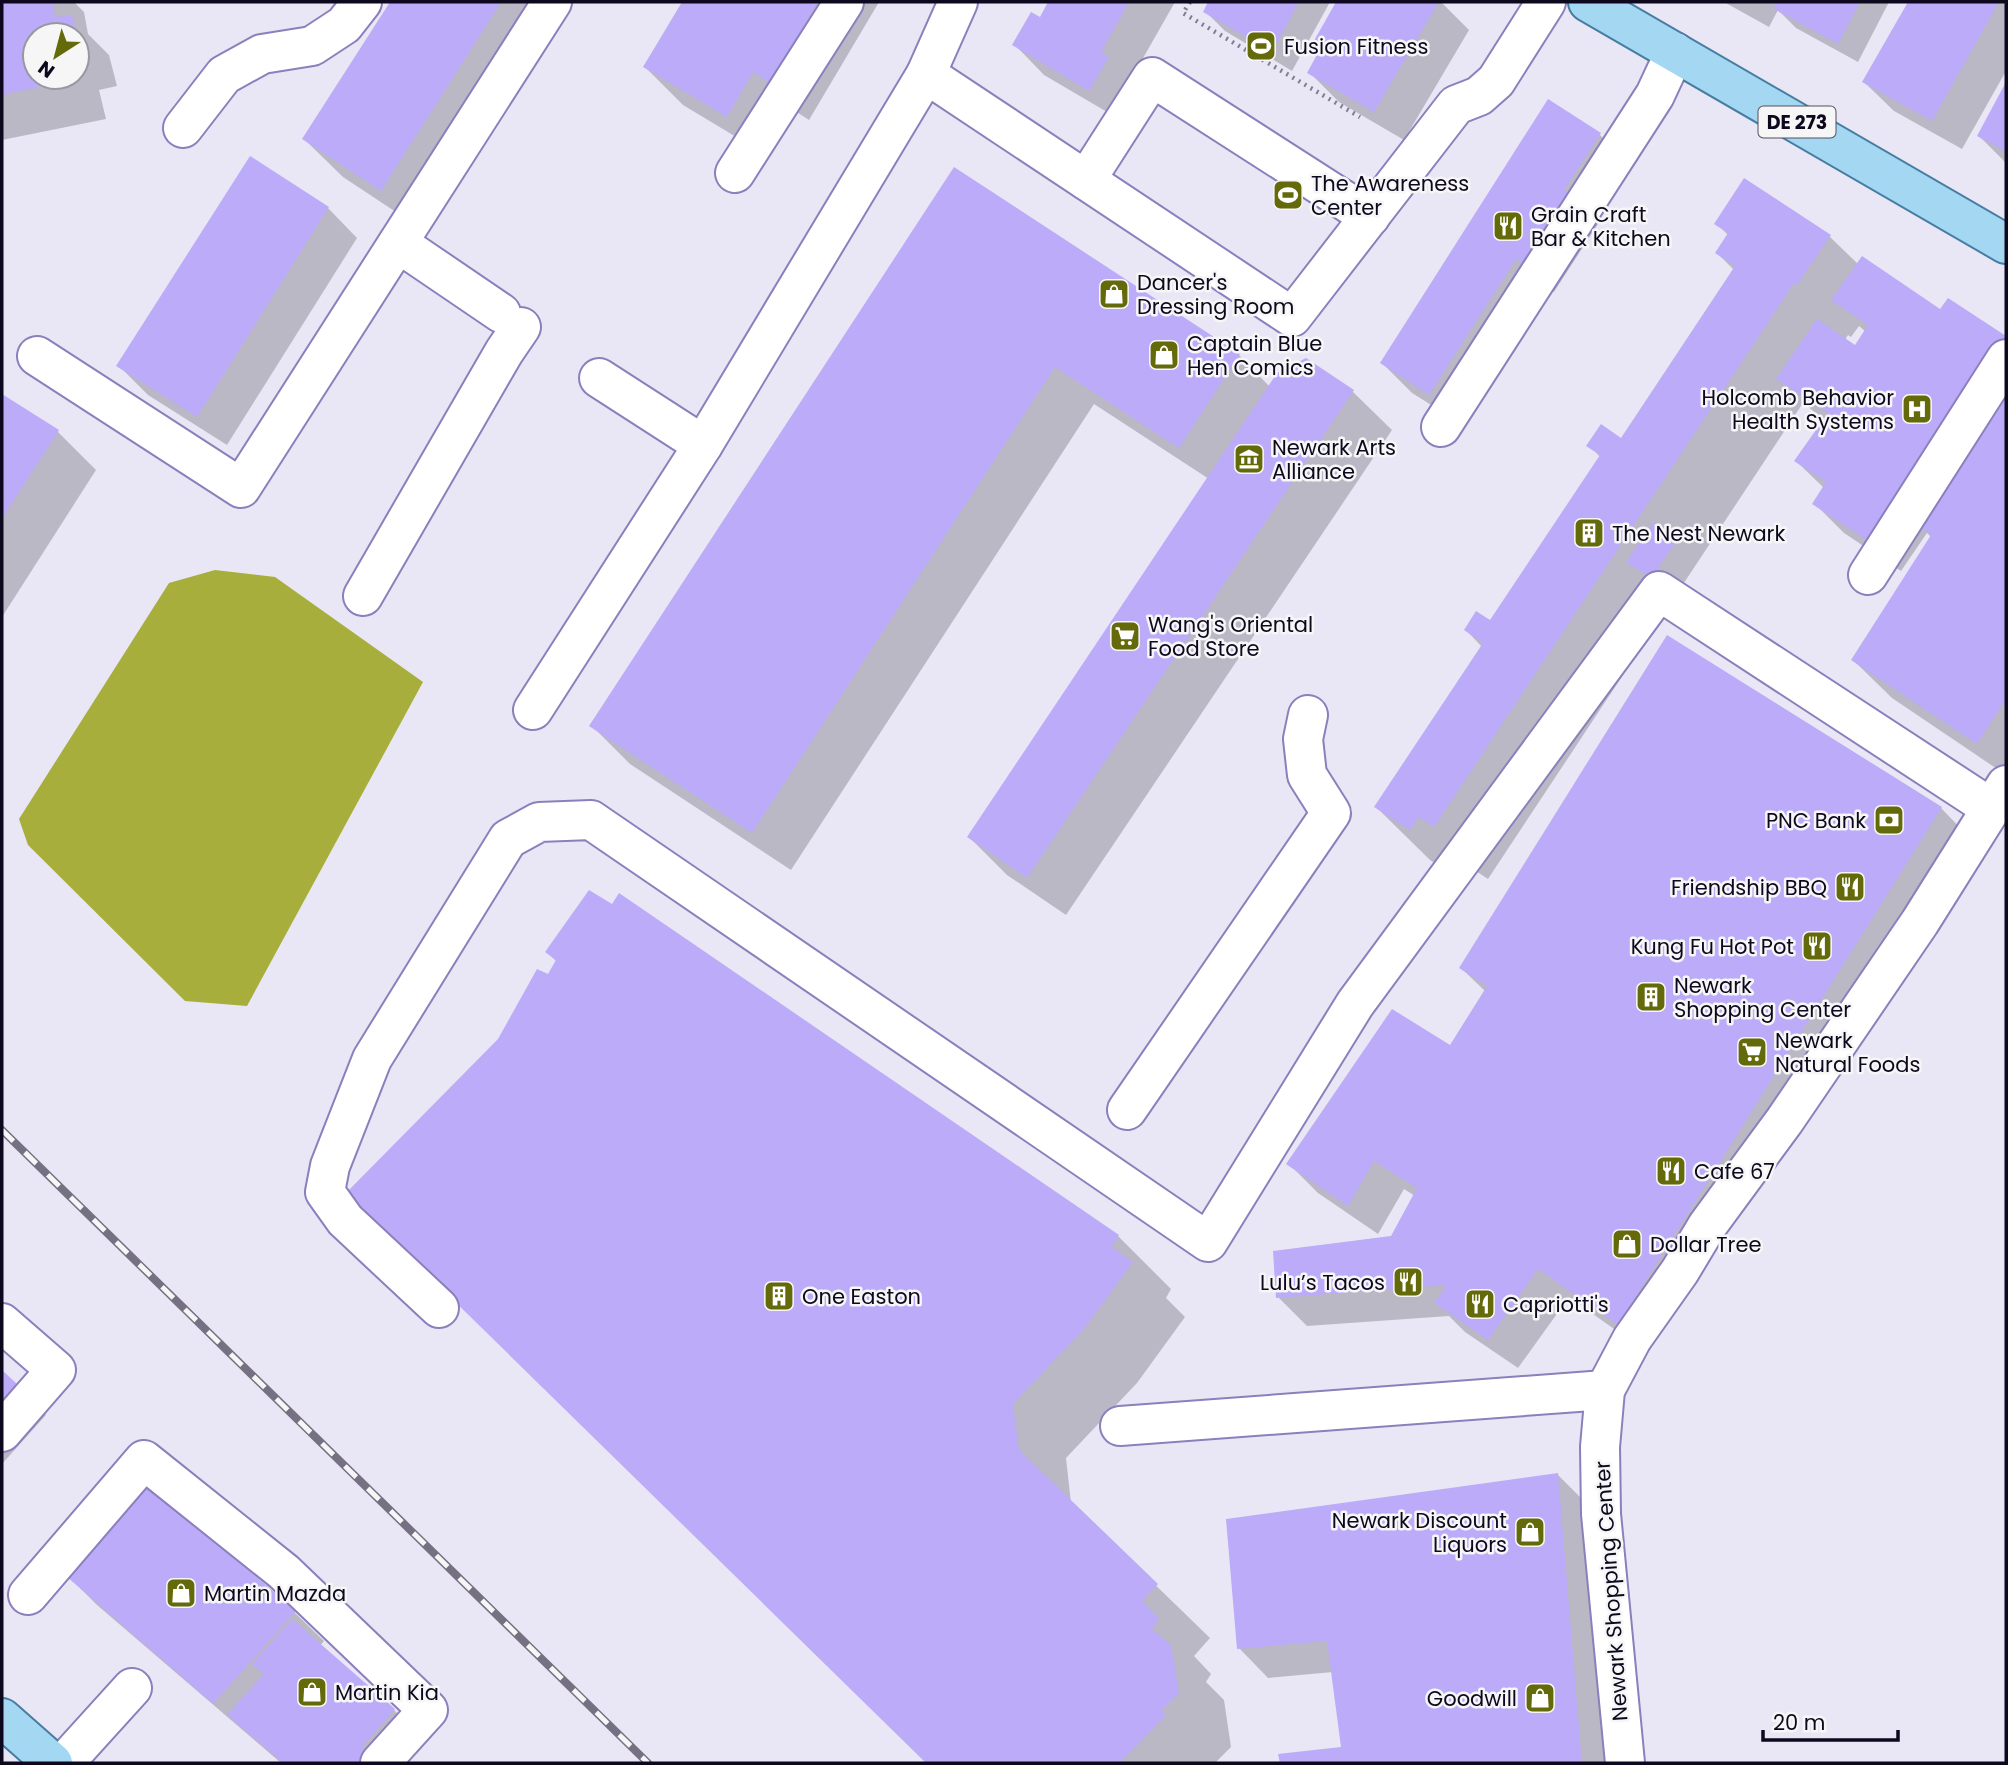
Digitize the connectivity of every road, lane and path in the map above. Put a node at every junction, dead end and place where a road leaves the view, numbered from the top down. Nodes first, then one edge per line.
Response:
1 (362, 2) edge
2 (552, 2) edge
3 (844, 2) edge
4 (958, 2) edge
5 (1190, 2) edge
6 (1545, 2) edge
7 (1588, 2) edge
8 (1675, 52) junction
9 (926, 74) junction
10 (1360, 117) dead end
11 (183, 128) dead end
12 (735, 173) dead end
13 (1086, 180) junction
14 (1370, 217) junction
15 (398, 243) junction
16 (2006, 244) edge
17 (37, 356) dead end
18 (2006, 359) edge
19 (599, 378) dead end
20 (1441, 427) dead end
21 (703, 445) junction
22 (1868, 575) dead end
23 (363, 596) dead end
24 (533, 710) dead end
25 (1308, 715) dead end
26 (1999, 796) edge
27 (1127, 1110) dead end
28 (439, 1308) dead end
29 (2, 1323) edge
30 (1605, 1390) junction
31 (1120, 1426) dead end
32 (2, 1432) edge
33 (28, 1595) dead end
34 (132, 1688) dead end
35 (2, 1718) edge
36 (53, 1763) edge
37 (64, 1763) edge
38 (380, 1763) edge
39 (1625, 1763) edge

1 - 11 lane
2 - 15 lane
3 - 12 lane
4 - 9 lane
5 - 10 path
6 - 14 lane
7 - 8 main road, DE 273
8 - 16 main road, DE 273
8 - 20 lane
9 - 13 lane
9 - 21 lane
13 - 14 lane
13 - 14 lane
15 - 17 lane
15 - 23 lane
18 - 22 lane
19 - 21 lane
21 - 24 lane
25 - 27 lane
26 - 28 lane
26 - 30 lane, Newark Shopping Center
29 - 32 lane
30 - 31 lane
30 - 39 lane, Newark Shopping Center
33 - 38 lane
34 - 37 lane
35 - 36 main road

